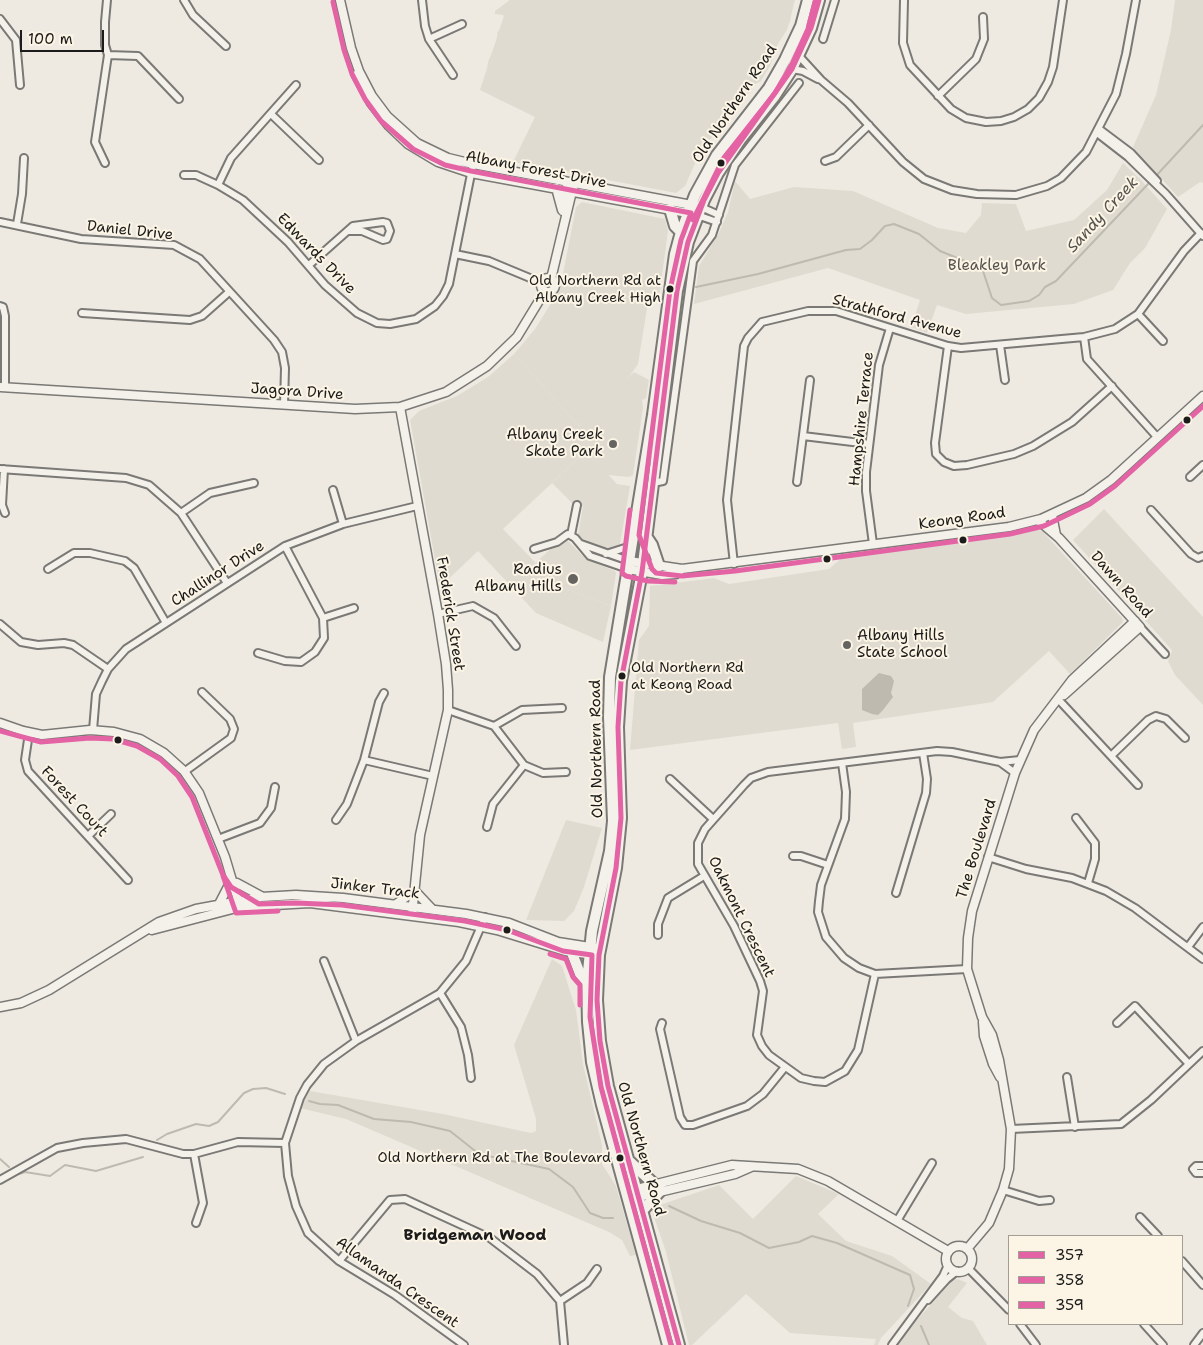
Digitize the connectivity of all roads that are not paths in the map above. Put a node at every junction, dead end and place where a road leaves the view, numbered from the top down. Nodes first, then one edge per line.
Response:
1 (107, 0) edge
2 (184, 0) edge
3 (340, 0) edge
4 (422, 0) edge
5 (808, 0) edge
6 (819, 0) edge
7 (835, 0) edge
8 (904, 0) edge
9 (1063, 0) edge
10 (1136, 0) edge
11 (342, 10) junction
12 (983, 17) dead end
13 (0, 18) edge
14 (462, 24) dead end
15 (429, 39) junction
16 (823, 39) dead end
17 (226, 46) dead end
18 (108, 54) junction
19 (799, 56) junction
20 (792, 69) junction
21 (453, 75) dead end
22 (821, 80) junction
23 (799, 83) dead end
24 (20, 85) dead end
25 (296, 86) dead end
26 (938, 96) junction
27 (179, 99) dead end
28 (271, 114) junction
29 (869, 125) junction
30 (1098, 131) junction
31 (24, 158) dead end
32 (319, 160) dead end
33 (825, 161) dead end
34 (105, 164) dead end
35 (472, 164) junction
36 (471, 173) junction
37 (184, 175) dead end
38 (571, 182) junction
39 (218, 185) junction
40 (556, 188) junction
41 (570, 191) junction
42 (670, 209) junction
43 (694, 210) junction
44 (564, 215) junction
45 (718, 219) junction
46 (0, 222) edge
47 (17, 224) junction
48 (348, 232) junction
49 (680, 232) junction
50 (1202, 234) edge
51 (455, 254) junction
52 (309, 265) junction
53 (551, 279) junction
54 (542, 283) junction
55 (545, 291) junction
56 (229, 292) junction
57 (0, 306) edge
58 (82, 313) dead end
59 (1138, 314) junction
60 (890, 328) junction
61 (1084, 337) junction
62 (1163, 341) dead end
63 (1000, 345) junction
64 (948, 346) junction
65 (810, 380) dead end
66 (1005, 380) dead end
67 (1112, 386) junction
68 (3, 387) edge
69 (1203, 396) edge
70 (284, 405) junction
71 (400, 406) junction
72 (803, 436) junction
73 (1158, 438) junction
74 (869, 444) junction
75 (1203, 465) edge
76 (2, 469) edge
77 (1190, 477) dead end
78 (658, 482) junction
79 (797, 482) dead end
80 (254, 483) dead end
81 (333, 490) dead end
82 (417, 506) junction
83 (577, 506) dead end
84 (1151, 510) dead end
85 (5, 513) dead end
86 (181, 513) junction
87 (1052, 515) junction
88 (1038, 520) junction
89 (343, 524) junction
90 (571, 535) junction
91 (1056, 535) junction
92 (646, 536) junction
93 (581, 544) junction
94 (873, 544) junction
95 (285, 546) junction
96 (631, 546) junction
97 (534, 549) dead end
98 (606, 554) junction
99 (1203, 556) edge
100 (734, 564) junction
101 (628, 565) junction
102 (659, 566) junction
103 (642, 568) junction
104 (48, 569) dead end
105 (682, 570) junction
106 (227, 583) junction
107 (354, 608) dead end
108 (438, 614) junction
109 (323, 618) junction
110 (166, 623) junction
111 (0, 624) edge
112 (1138, 624) junction
113 (516, 646) dead end
114 (258, 653) dead end
115 (1165, 654) dead end
116 (108, 669) junction
117 (202, 692) dead end
118 (384, 693) dead end
119 (1058, 699) junction
120 (562, 708) dead end
121 (448, 710) junction
122 (0, 723) edge
123 (494, 726) junction
124 (93, 730) junction
125 (29, 733) junction
126 (1185, 738) dead end
127 (924, 753) junction
128 (1111, 756) junction
129 (364, 760) junction
130 (1020, 760) junction
131 (1000, 762) junction
132 (842, 764) junction
133 (524, 765) junction
134 (184, 772) junction
135 (566, 772) dead end
136 (1015, 773) junction
137 (433, 776) junction
138 (670, 779) dead end
139 (1138, 785) dead end
140 (275, 787) dead end
141 (111, 814) dead end
142 (1076, 818) dead end
143 (336, 820) dead end
144 (713, 820) junction
145 (487, 827) dead end
146 (88, 836) junction
147 (218, 839) junction
148 (793, 856) dead end
149 (988, 857) junction
150 (828, 864) junction
151 (704, 876) junction
152 (128, 880) dead end
153 (234, 882) junction
154 (1088, 883) junction
155 (414, 891) junction
156 (896, 893) dead end
157 (261, 896) junction
158 (241, 903) junction
159 (219, 904) junction
160 (396, 904) junction
161 (432, 909) junction
162 (413, 911) junction
163 (485, 918) junction
164 (482, 926) junction
165 (1203, 927) edge
166 (148, 930) junction
167 (658, 935) dead end
168 (1188, 947) junction
169 (594, 952) junction
170 (572, 953) junction
171 (1203, 959) edge
172 (324, 961) dead end
173 (967, 969) junction
174 (874, 974) junction
175 (587, 982) junction
176 (440, 992) junction
177 (0, 1007) edge
178 (662, 1023) dead end
179 (1117, 1023) dead end
180 (356, 1041) junction
181 (1203, 1051) edge
182 (1189, 1064) junction
183 (785, 1067) junction
184 (1067, 1077) dead end
185 (471, 1078) dead end
186 (1075, 1126) junction
187 (1011, 1130) junction
188 (285, 1143) junction
189 (194, 1154) junction
190 (629, 1161) junction
191 (932, 1163) dead end
192 (1203, 1166) edge
193 (1203, 1173) edge
194 (0, 1180) edge
195 (658, 1187) junction
196 (1003, 1190) junction
197 (638, 1193) junction
198 (627, 1195) junction
199 (1050, 1200) dead end
200 (643, 1210) junction
201 (1140, 1217) dead end
202 (897, 1221) junction
203 (196, 1223) dead end
204 (1157, 1235) edge
205 (967, 1249) junction
206 (948, 1252) junction
207 (339, 1260) junction
208 (1183, 1262) edge
209 (948, 1265) junction
210 (597, 1268) dead end
211 (968, 1268) junction
212 (957, 1271) junction
213 (1203, 1285) edge
214 (560, 1301) junction
215 (922, 1306) junction
216 (1008, 1309) edge
217 (1021, 1325) edge
218 (1145, 1325) edge
219 (1203, 1333) edge
220 (464, 1345) edge
221 (564, 1345) edge
222 (668, 1345) edge
223 (679, 1345) edge
224 (892, 1345) edge
225 (1036, 1345) edge
226 (1163, 1345) edge
227 (1194, 1345) edge

1 - 18 street
2 - 17 street
3 - 11 street, Albany Forest Drive
4 - 15 street
5 - 43 highway, Old Northern Road
6 - 19 highway, Old Northern Road
7 - 16 street
8 - 26 street
9 - 26 street
10 - 30 street
11 - 35 street, Albany Forest Drive
11 - 36 street, Albany Forest Drive
12 - 26 street
13 - 24 street
14 - 15 street
15 - 21 street
18 - 27 street
18 - 34 street
19 - 20 highway, Old Northern Road
19 - 22 street
20 - 22 street
20 - 43 highway, Old Northern Road
22 - 29 street
23 - 45 street, Old Northern Road
25 - 28 street
28 - 32 street
28 - 39 street
29 - 30 street
29 - 33 street
30 - 50 street
31 - 47 street
35 - 36 street, Edwards Drive
35 - 38 street, Albany Forest Drive
36 - 40 street, Albany Forest Drive
36 - 51 street, Edwards Drive
37 - 39 street, Edwards Drive
38 - 41 street
38 - 43 street, Albany Forest Drive
39 - 52 street, Edwards Drive
40 - 41 street, Albany Forest Drive
40 - 44 street
41 - 42 street, Albany Forest Drive
41 - 44 street
42 - 43 street, Albany Forest Drive
42 - 49 highway
43 - 45 street
43 - 49 highway, Old Northern Road
43 - 78 highway, Old Northern Road
44 - 53 street
45 - 78 street, Old Northern Road
46 - 47 street, Daniel Drive
47 - 56 street, Daniel Drive
48 - 48 street
48 - 52 street
49 - 96 highway, Old Northern Road
50 - 59 street, Strathford Avenue
51 - 52 street, Edwards Drive
51 - 54 street
53 - 54 street
53 - 55 street
54 - 55 street
55 - 71 street, Jagora Drive
56 - 58 street
56 - 70 street, Daniel Drive
57 - 68 street
59 - 61 street, Strathford Avenue
59 - 62 street
60 - 64 street, Strathford Avenue
60 - 74 street, Hampshire Terrace
60 - 100 street, Strathford Avenue
61 - 63 street, Strathford Avenue
61 - 67 street
63 - 64 street, Strathford Avenue
63 - 66 street
64 - 67 street
65 - 72 street
67 - 73 street
68 - 70 street, Jagora Drive
69 - 73 street, Keong Road
70 - 71 street, Jagora Drive
71 - 82 street, Frederick Street
72 - 74 street
72 - 79 street
73 - 87 street, Keong Road
74 - 94 street, Hampshire Terrace
75 - 77 street
76 - 85 street
76 - 86 street
78 - 92 highway, Old Northern Road
80 - 86 street
81 - 89 street
82 - 89 street, Challinor Drive
82 - 108 street, Frederick Street
83 - 90 street
84 - 99 street
86 - 106 street
87 - 88 street, Keong Road
87 - 91 street
88 - 91 street, Dawn Road
88 - 94 street, Keong Road
89 - 95 street, Challinor Drive
90 - 93 street
90 - 97 street
91 - 112 street, Dawn Road
92 - 102 highway
92 - 103 highway, Old Northern Road
93 - 98 street
93 - 101 street
94 - 100 street, Keong Road
95 - 106 street, Challinor Drive
95 - 109 street
96 - 98 street
96 - 101 highway, Old Northern Road
98 - 101 street
100 - 105 street, Keong Road
101 - 103 street, Keong Road
101 - 169 highway, Old Northern Road
102 - 103 street, Keong Road
102 - 105 street, Keong Road
103 - 105 street, Keong Road
103 - 169 highway, Old Northern Road
104 - 110 street
106 - 110 street, Challinor Drive
107 - 109 street
108 - 113 street
108 - 121 street, Frederick Street
109 - 114 street
110 - 116 street, Challinor Drive
111 - 116 street
112 - 115 street, Dawn Road
112 - 119 street, The Boulevard
116 - 124 street, Challinor Drive
117 - 134 street
118 - 129 street
119 - 128 street
119 - 130 street, The Boulevard
120 - 123 street
121 - 123 street
121 - 137 street, Frederick Street
122 - 125 street
123 - 133 street
124 - 125 street
124 - 134 street
125 - 146 street, Forest Court
126 - 128 street
127 - 131 street, Oakmont Crescent
127 - 132 street, Oakmont Crescent
127 - 156 street
128 - 139 street
129 - 137 street
129 - 143 street
130 - 131 street, Oakmont Crescent
130 - 136 street, The Boulevard
131 - 136 street, Oakmont Crescent
132 - 144 street, Oakmont Crescent
132 - 150 street
133 - 135 street
133 - 145 street
134 - 147 street
136 - 149 street, The Boulevard
137 - 155 street, Frederick Street
138 - 144 street
140 - 147 street
141 - 146 street
142 - 154 street
144 - 151 street, Oakmont Crescent
146 - 152 street, Forest Court
147 - 153 street
148 - 150 street
149 - 154 street
149 - 173 street, The Boulevard
150 - 174 street
151 - 167 street
151 - 183 street, Oakmont Crescent
153 - 157 street
153 - 158 street
153 - 159 street
154 - 168 street
155 - 160 street
155 - 161 street
155 - 162 street, Frederick Street
157 - 158 street, Jinker Track
157 - 160 street, Jinker Track
158 - 159 street, Jinker Track
158 - 162 street, Jinker Track
158 - 166 street, Jinker Track
159 - 166 street, Jinker Track
160 - 162 street, Jinker Track
161 - 162 street, Jinker Track
161 - 163 street, Jinker Track
162 - 164 street, Jinker Track
163 - 164 street, Allamanda Crescent
163 - 169 street, Jinker Track
164 - 170 street, Jinker Track
164 - 176 street, Allamanda Crescent
165 - 168 street
166 - 177 street, Jinker Track
168 - 171 street
169 - 170 street, Jinker Track
169 - 175 highway, Old Northern Road
169 - 190 highway, Old Northern Road
170 - 175 highway
172 - 180 street
173 - 174 street
173 - 187 street, The Boulevard
174 - 183 street, Oakmont Crescent
175 - 198 highway, Old Northern Road
176 - 180 street, Allamanda Crescent
176 - 185 street
178 - 183 street
179 - 182 street
180 - 188 street, Allamanda Crescent
181 - 182 street
182 - 186 street
184 - 186 street
186 - 187 street
187 - 196 street, The Boulevard
188 - 189 street
188 - 207 street, Allamanda Crescent
189 - 194 street
189 - 203 street
190 - 195 highway
190 - 197 highway, Old Northern Road
191 - 202 street
192 - 193 street
195 - 197 street
195 - 200 highway
195 - 202 street
196 - 199 street
196 - 205 street, The Boulevard
197 - 198 street
197 - 200 highway, Old Northern Road
198 - 222 highway, Old Northern Road
200 - 223 highway, Old Northern Road
201 - 204 street
202 - 206 street
205 - 206 street
205 - 211 street
206 - 209 street
207 - 214 street
207 - 220 street, Allamanda Crescent
208 - 213 street
209 - 212 street
209 - 215 street
210 - 214 street
211 - 212 street
211 - 216 street
212 - 215 street
214 - 221 street
215 - 224 street
217 - 225 street
218 - 226 street
219 - 227 street

